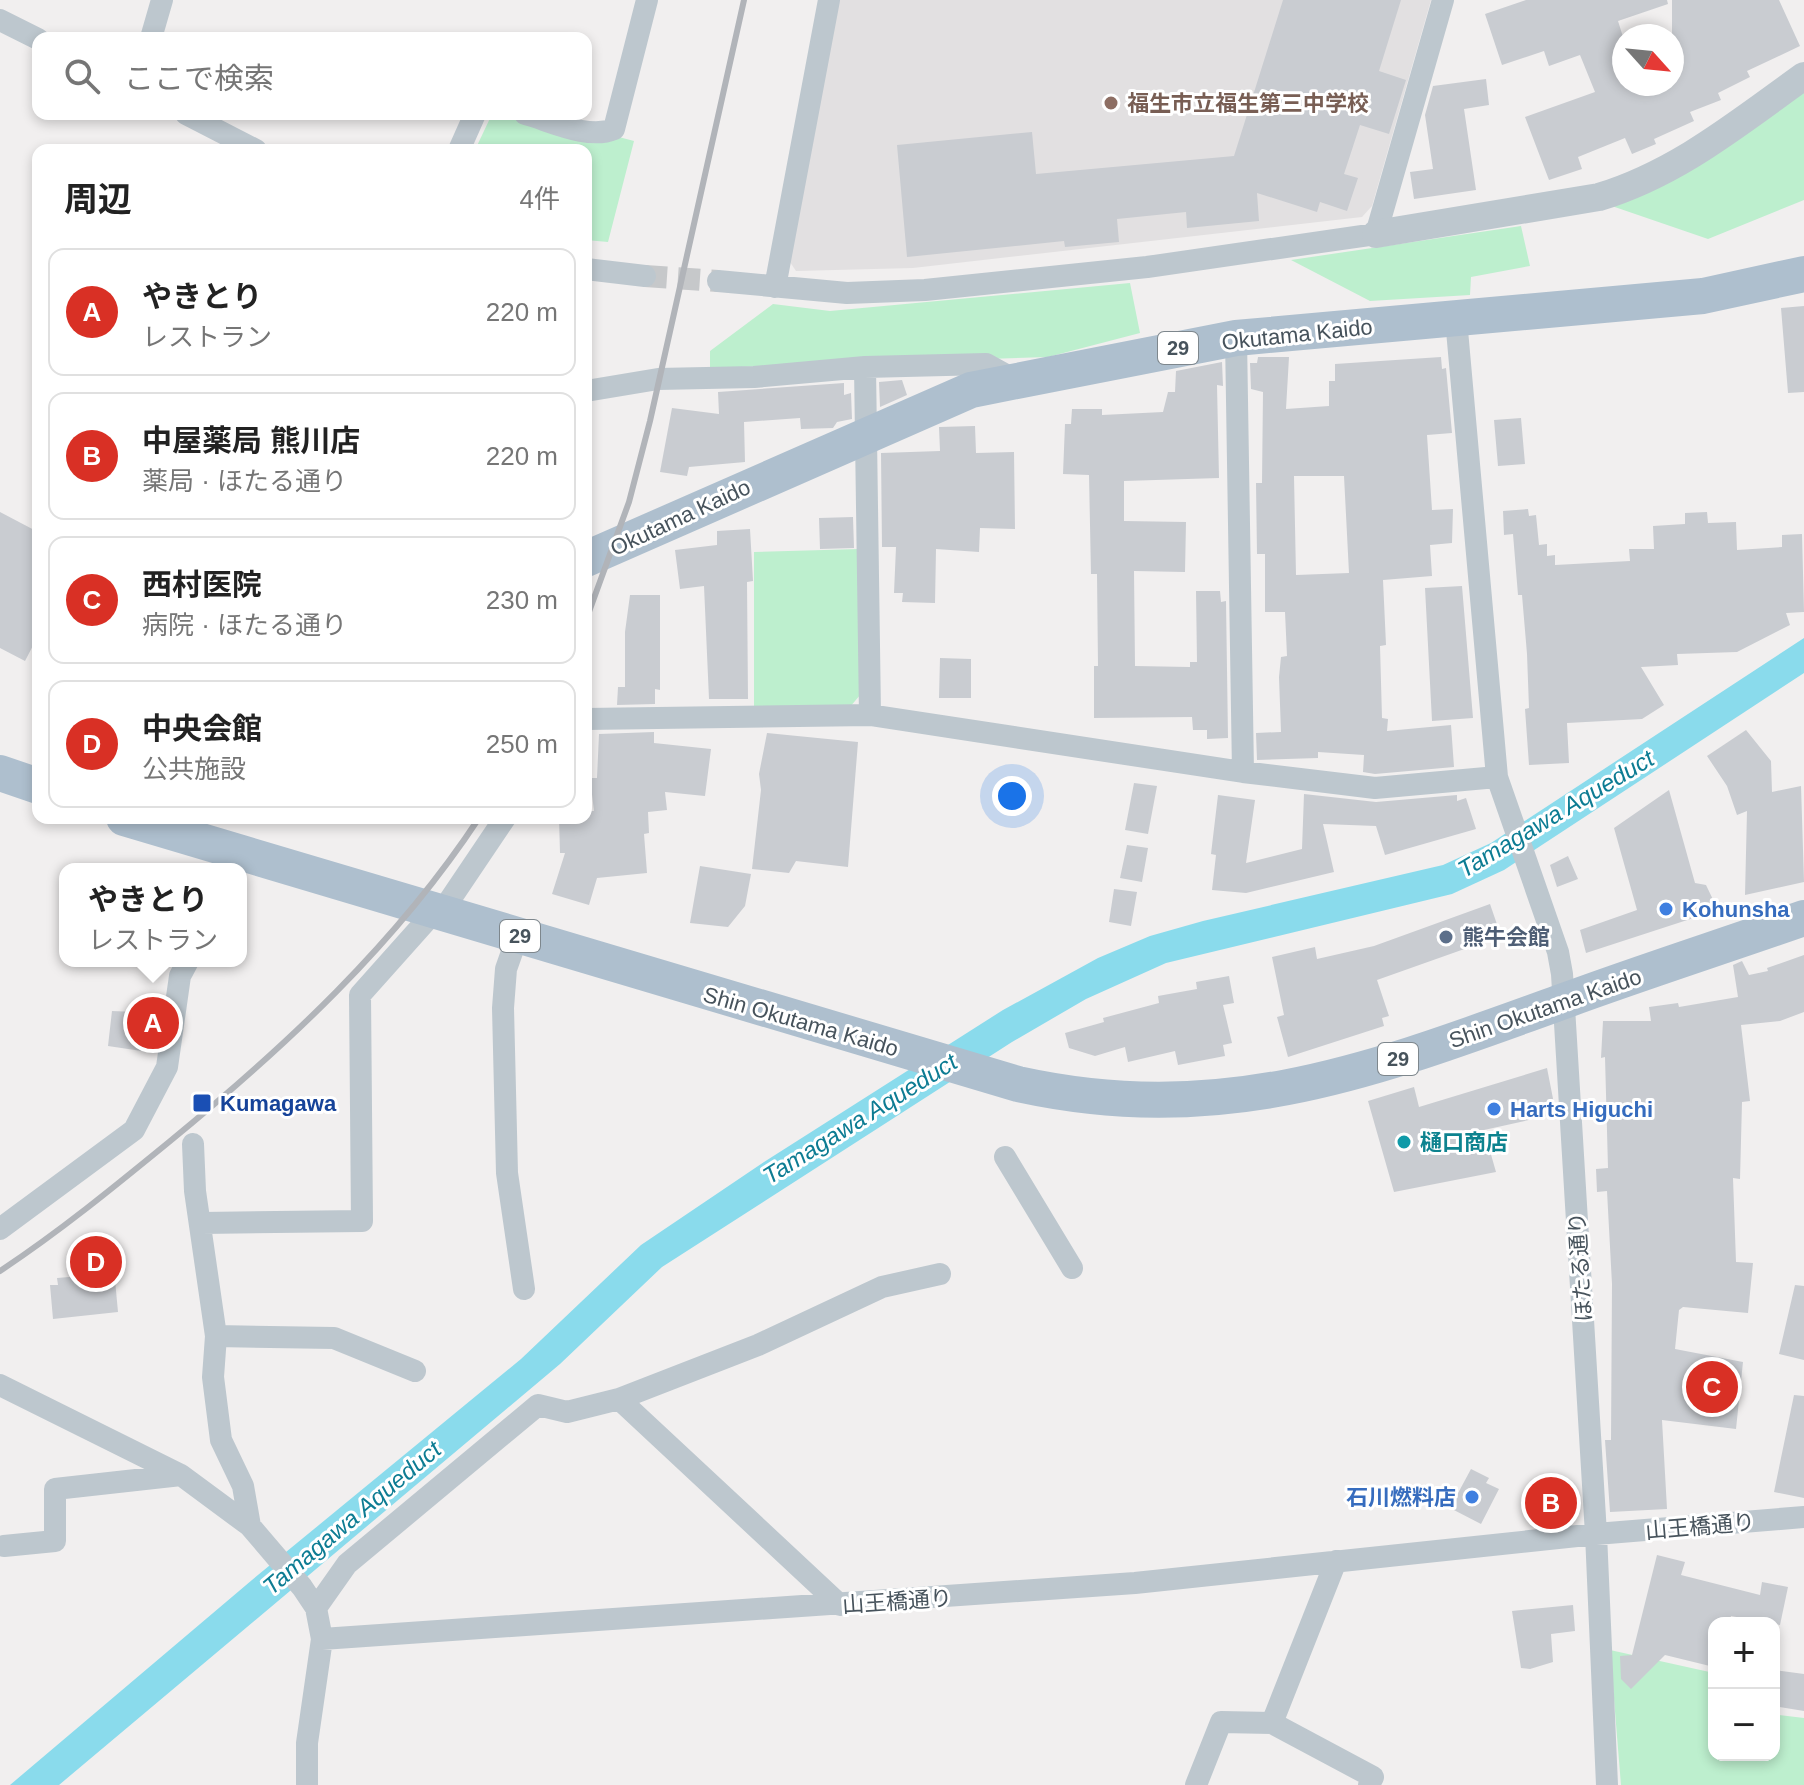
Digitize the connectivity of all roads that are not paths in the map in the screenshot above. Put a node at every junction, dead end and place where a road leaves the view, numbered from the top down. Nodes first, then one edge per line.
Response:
1 (162, 0) edge
2 (647, 0) edge
3 (829, 0) edge
4 (1443, 0) edge
5 (0, 20) edge
6 (153, 32) edge
7 (32, 36) edge
8 (1804, 76) edge
9 (198, 120) edge
10 (472, 120) edge
11 (546, 120) edge
12 (244, 144) edge
13 (462, 144) edge
14 (1376, 234) junction
15 (592, 270) edge
16 (1804, 274) edge
17 (645, 276) tunnel mouth
18 (718, 281) tunnel mouth
19 (775, 287) junction
20 (1456, 319) junction
21 (1236, 338) junction
22 (865, 367) junction
23 (1017, 381) junction
24 (592, 390) edge
25 (866, 437) junction
26 (592, 556) edge
27 (870, 715) junction
28 (592, 719) edge
29 (32, 758) edge
30 (0, 761) edge
31 (1243, 772) junction
32 (0, 773) edge
33 (1497, 777) junction
34 (32, 784) edge
35 (140, 824) edge
36 (501, 824) edge
37 (237, 861) edge
38 (247, 864) edge
39 (438, 912) junction
40 (1804, 918) edge
41 (518, 935) junction
42 (185, 967) edge
43 (1563, 1001) junction
44 (193, 1144) dead end
45 (1005, 1157) dead end
46 (202, 1223) junction
47 (0, 1229) edge
48 (1072, 1268) dead end
49 (940, 1274) dead end
50 (524, 1289) dead end
51 (216, 1336) junction
52 (415, 1371) dead end
53 (0, 1385) edge
54 (619, 1399) junction
55 (181, 1475) junction
56 (1804, 1517) edge
57 (250, 1526) junction
58 (1596, 1534) junction
59 (4, 1546) dead end
60 (1336, 1561) junction
61 (840, 1605) junction
62 (316, 1608) junction
63 (322, 1639) junction
64 (1272, 1723) junction
65 (307, 1785) edge
66 (1196, 1785) edge
67 (1369, 1785) edge
68 (1607, 1785) edge

1 - 6 street
2 - 11 street
3 - 19 street
4 - 14 street
5 - 7 street
8 - 14 street
9 - 12 street
10 - 13 street
14 - 19 street
15 - 17 street
16 - 20 main road, Okutama Kaido / 29
18 - 19 street
20 - 21 main road, Okutama Kaido / 29
20 - 33 street, ほたる通り
21 - 23 main road, Okutama Kaido / 29
21 - 31 street
22 - 23 street
22 - 24 street
22 - 25 street
23 - 25 main road, Okutama Kaido / 29
25 - 26 main road, Okutama Kaido / 29
25 - 27 street
27 - 28 street
27 - 31 street
29 - 30 main road
31 - 33 street
32 - 34 main road
33 - 43 street, ほたる通り
35 - 37 main road, Shin Okutama Kaido / 29
36 - 39 street
38 - 39 main road, Shin Okutama Kaido / 29
39 - 41 main road, Shin Okutama Kaido / 29
39 - 46 street
40 - 43 main road, Shin Okutama Kaido / 29
41 - 43 main road, Shin Okutama Kaido / 29
41 - 50 street
42 - 47 street
43 - 58 street, ほたる通り
44 - 46 street
45 - 48 street
46 - 51 street
49 - 54 street
51 - 52 street
51 - 57 street
53 - 55 street
54 - 61 street
54 - 62 street
55 - 57 street
55 - 59 street
56 - 58 street, 山王橋通り
57 - 62 street
58 - 60 street, 山王橋通り
58 - 68 street, ほたる通り
60 - 61 street, 山王橋通り
60 - 64 street
61 - 63 street, 山王橋通り
62 - 63 street
63 - 65 street
64 - 66 street
64 - 67 street

